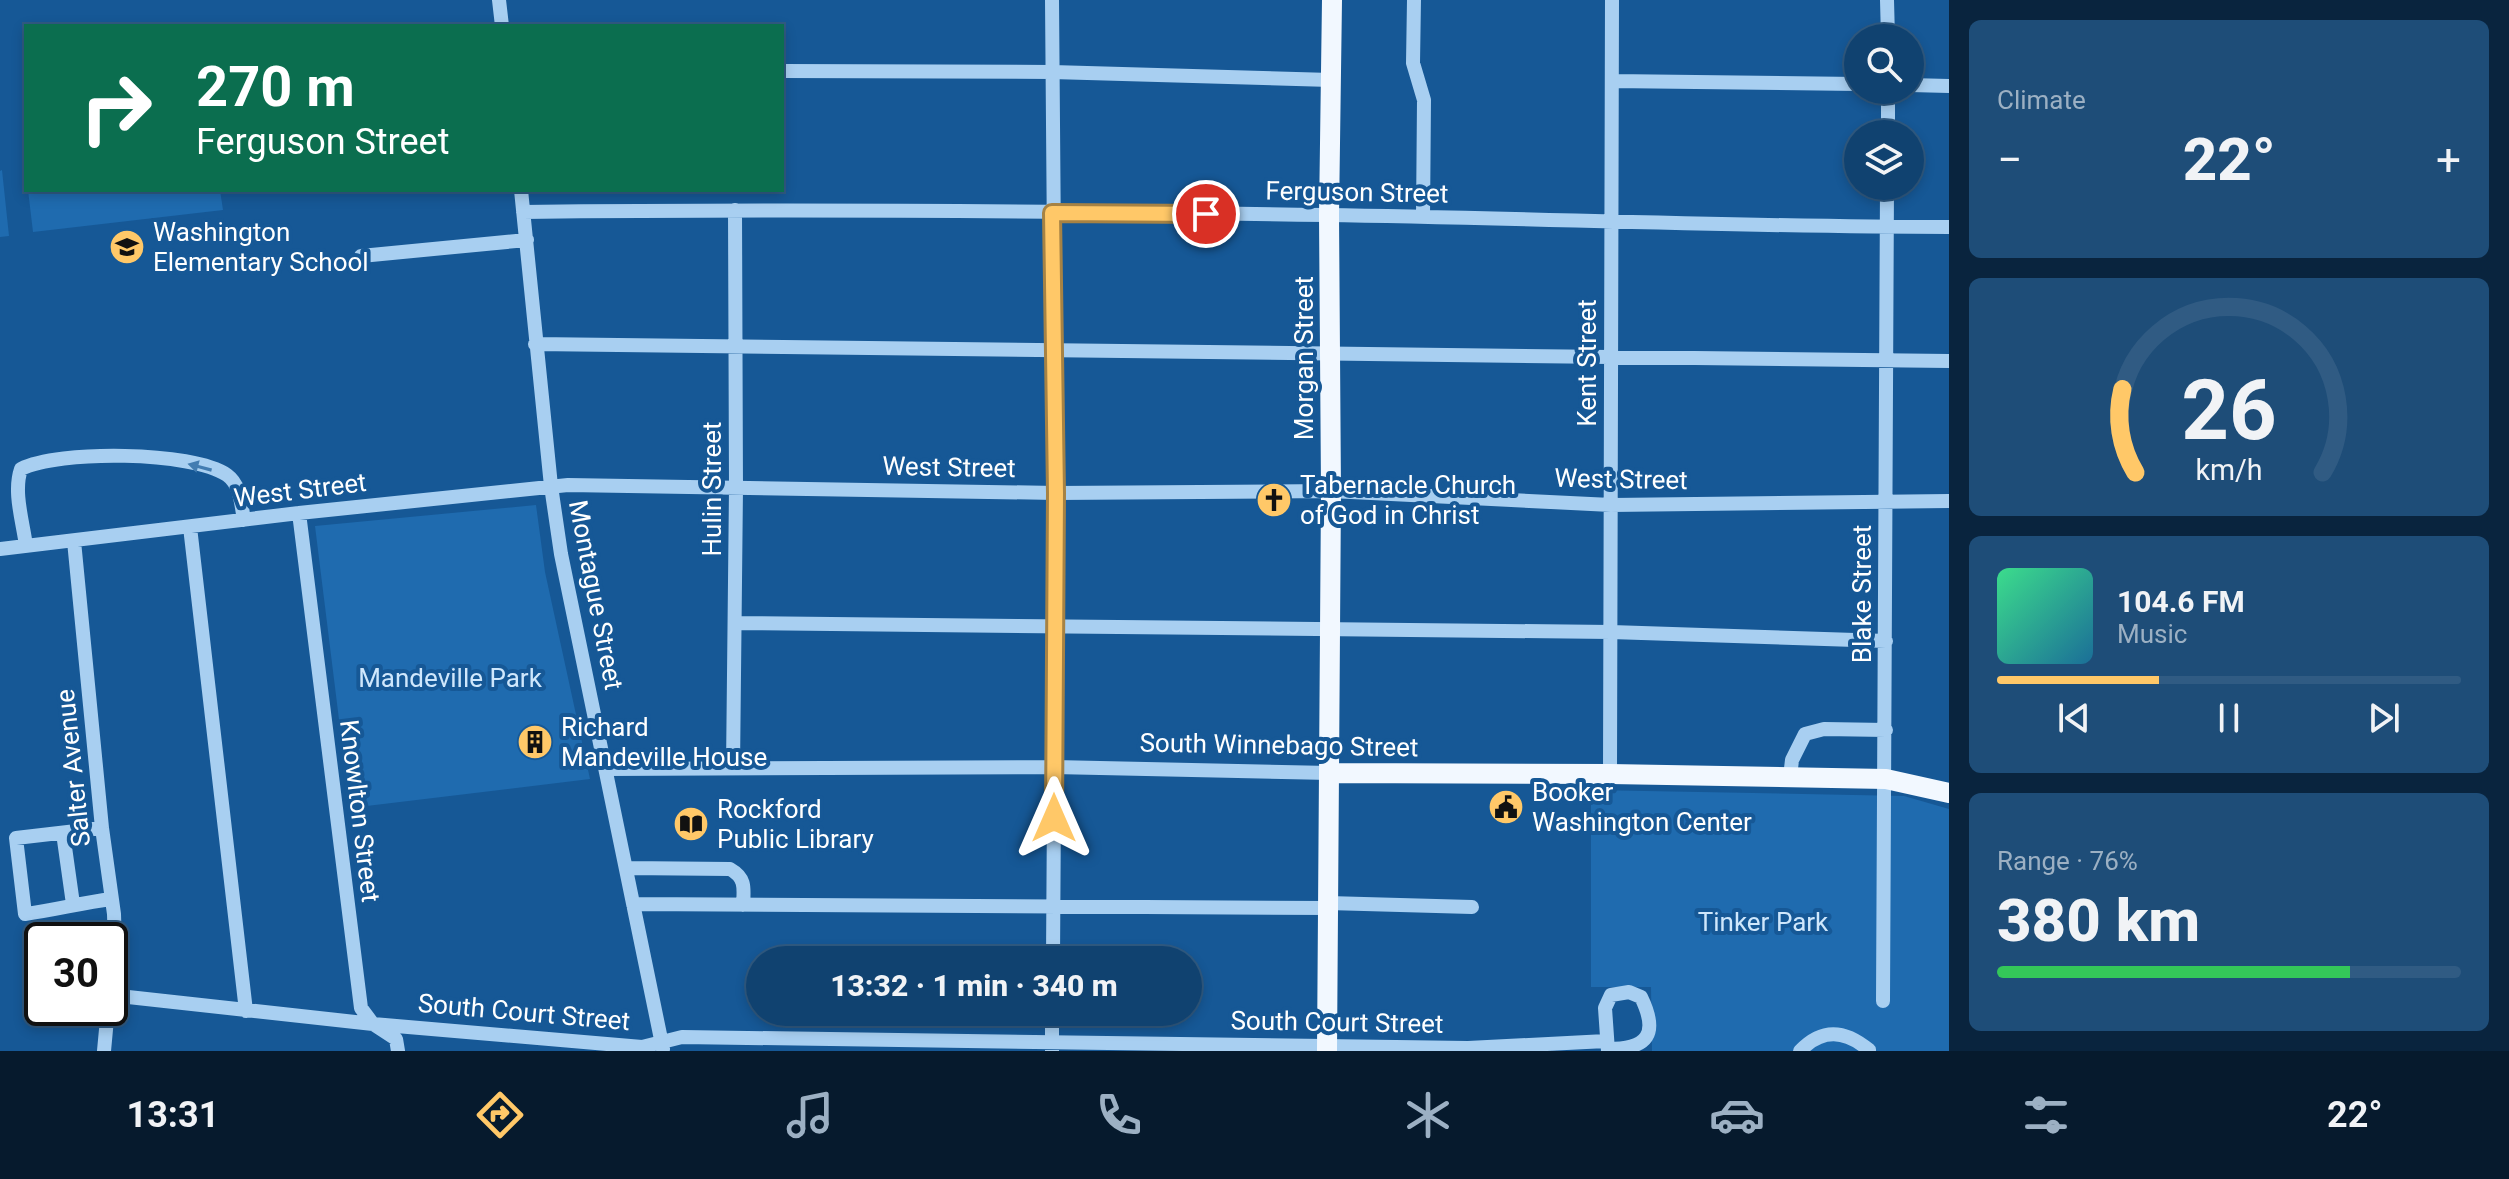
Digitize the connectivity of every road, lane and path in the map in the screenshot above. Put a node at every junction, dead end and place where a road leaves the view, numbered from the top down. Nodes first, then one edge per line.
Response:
1 (499, 0) edge
2 (1052, 0) edge
3 (1332, 0) edge
4 (1414, 0) edge
5 (1612, 0) edge
6 (1887, 0) edge
7 (502, 24) edge
8 (1888, 24) edge
9 (784, 71) edge
10 (1052, 72) junction
11 (1331, 80) junction
12 (1612, 81) junction
13 (1844, 84) edge
14 (1924, 85) edge
15 (1949, 86) edge
16 (521, 192) edge
17 (1887, 200) edge
18 (735, 210) junction
19 (523, 212) junction
20 (1052, 213) junction
21 (1329, 215) junction
22 (1423, 217) junction
23 (1612, 223) junction
24 (1887, 227) junction
25 (1949, 227) edge
26 (527, 240) junction
27 (361, 256) dead end
28 (535, 344) junction
29 (735, 345) junction
30 (1054, 350) junction
31 (1331, 353) junction
32 (1611, 356) junction
33 (1887, 360) junction
34 (1949, 361) edge
35 (551, 486) junction
36 (736, 488) junction
37 (1331, 491) junction
38 (1056, 493) junction
39 (1886, 501) junction
40 (1949, 501) edge
41 (1611, 505) junction
42 (299, 513) junction
43 (244, 520) junction
44 (190, 527) junction
45 (74, 541) junction
46 (26, 546) junction
47 (0, 549) edge
48 (735, 623) junction
49 (1053, 625) junction
50 (1329, 631) junction
51 (1611, 632) junction
52 (1886, 641) junction
53 (1886, 730) junction
54 (1054, 767) junction
55 (733, 768) junction
56 (607, 769) junction
57 (1330, 773) junction
58 (1610, 774) junction
59 (1790, 777) junction
60 (1886, 779) junction
61 (1949, 793) edge
62 (102, 828) junction
63 (63, 833) junction
64 (626, 868) junction
65 (111, 899) junction
66 (73, 904) junction
67 (633, 904) junction
68 (743, 905) junction
69 (1053, 905) junction
70 (1328, 906) junction
71 (1472, 907) dead end
72 (113, 922) edge
73 (1053, 946) edge
74 (128, 995) edge
75 (1883, 1001) dead end
76 (246, 1011) junction
77 (373, 1024) junction
78 (106, 1026) edge
79 (1052, 1026) edge
80 (662, 1046) edge
81 (1052, 1047) edge
82 (1608, 1047) edge
83 (1327, 1048) edge
84 (1869, 1050) edge
85 (104, 1051) edge
86 (398, 1051) edge
87 (1800, 1051) edge

1 - 7 street
2 - 10 street
3 - 11 main road, Morgan Street
4 - 22 street
5 - 12 street, Kent Street
6 - 8 street
9 - 10 street
10 - 11 street
10 - 20 street
11 - 21 main road, Morgan Street
12 - 13 street
12 - 23 street, Kent Street
14 - 15 street
16 - 19 street, Montague Street
17 - 24 street, Blake Street
18 - 19 street, Ferguson Street
18 - 20 street, Ferguson Street
18 - 29 street, Hulin Street
19 - 26 street, Montague Street
20 - 21 street, Ferguson Street
20 - 30 street
21 - 22 street, Ferguson Street
21 - 31 main road, Morgan Street
22 - 23 street, Ferguson Street
23 - 24 street, Ferguson Street
23 - 32 street, Kent Street
24 - 25 street, Ferguson Street
24 - 33 street, Blake Street
26 - 27 street
26 - 28 street, Montague Street
28 - 29 street
28 - 35 street, Montague Street
29 - 30 street
29 - 36 street, Hulin Street
30 - 31 street
30 - 38 street
31 - 32 street
31 - 37 main road, Morgan Street
32 - 33 street
32 - 41 street, Kent Street
33 - 34 street
33 - 39 street, Blake Street
35 - 36 street, West Street
35 - 42 street, West Street
35 - 56 street, Montague Street
36 - 38 street, West Street
36 - 48 street, Hulin Street
37 - 38 street, West Street
37 - 41 street, West Street
37 - 50 main road, Morgan Street
38 - 49 street
39 - 40 street, West Street
39 - 41 street, West Street
39 - 52 street, Blake Street
41 - 51 street, Kent Street
42 - 43 street, West Street
42 - 77 street, Knowlton Street
43 - 44 street, West Street
43 -> 46 street
44 - 45 street, West Street
44 - 76 street
45 - 46 street, West Street
45 - 62 street, Salter Avenue
46 - 47 street, West Street
48 - 49 street
48 - 55 street, Hulin Street
49 - 50 street
49 - 54 street
50 - 51 street
50 - 57 main road, Morgan Street
51 - 52 street
51 - 58 street, Kent Street
52 - 53 street, Blake Street
53 - 59 street
53 - 60 street, Blake Street
54 - 55 street, South Winnebago Street
54 - 57 street, South Winnebago Street
54 - 69 street
55 - 56 street, South Winnebago Street
56 - 64 street, Montague Street
57 - 58 main road, South Winnebago Street
57 - 70 main road, Morgan Street
58 - 59 main road, South Winnebago Street
59 - 60 main road, South Winnebago Street
60 - 61 main road, South Winnebago Street
60 - 75 street, Blake Street
62 - 63 street
62 - 65 street, Salter Avenue
63 - 66 street
63 - 66 street
64 - 67 street, Montague Street
64 - 68 street
65 - 66 street
65 - 72 street, Salter Avenue
67 - 68 street
67 - 80 street, Montague Street
68 - 69 street
69 - 70 street
69 - 73 street
70 - 71 street
70 - 83 main road, Morgan Street
74 - 76 street, South Court Street
76 - 77 street, South Court Street
77 - 80 street, South Court Street
77 - 86 street, Knowlton Street
78 - 85 street
79 - 81 street
80 - 81 street, South Court Street
81 - 83 street, South Court Street
82 - 83 street, South Court Street
84 - 87 street

